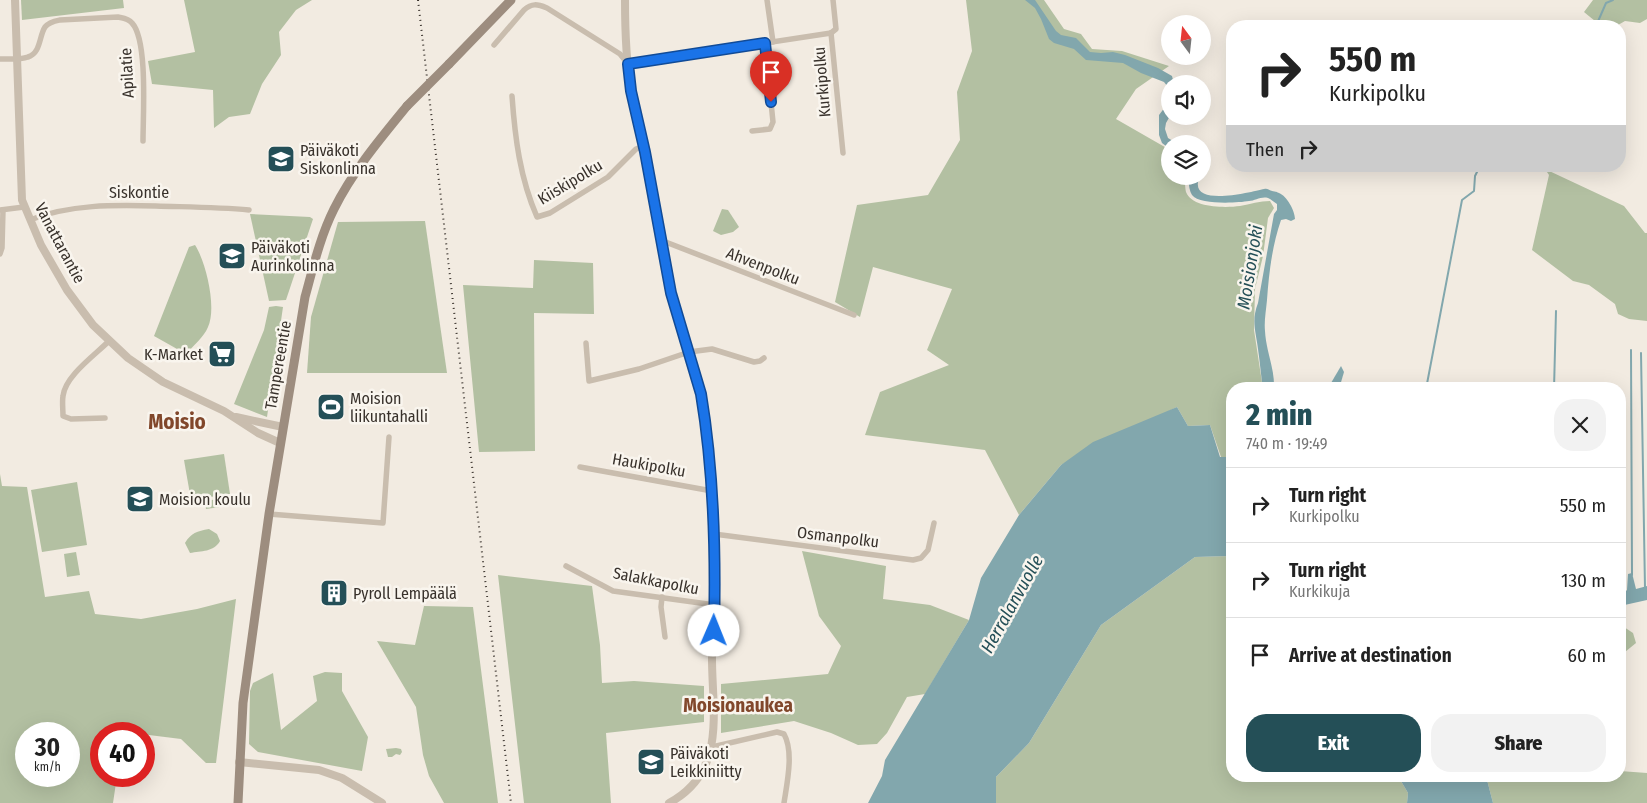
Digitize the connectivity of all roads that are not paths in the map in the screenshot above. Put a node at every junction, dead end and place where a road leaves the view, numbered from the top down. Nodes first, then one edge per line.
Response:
1 (15, 0) edge
2 (511, 0) edge
3 (625, 0) edge
4 (767, 0) edge
5 (833, 0) edge
6 (831, 33) junction
7 (773, 42) junction
8 (765, 43) junction
9 (494, 44) dead end
10 (18, 58) junction
11 (0, 59) edge
12 (628, 64) junction
13 (512, 96) dead end
14 (752, 131) dead end
15 (143, 141) dead end
16 (644, 146) junction
17 (843, 153) dead end
18 (24, 207) junction
19 (2, 210) edge
20 (249, 210) dead end
21 (30, 220) junction
22 (662, 242) junction
23 (0, 254) edge
24 (854, 315) dead end
25 (108, 341) junction
26 (586, 343) dead end
27 (689, 352) junction
28 (764, 358) dead end
29 (232, 416) junction
30 (105, 418) dead end
31 (283, 427) junction
32 (389, 437) dead end
33 (280, 443) junction
34 (580, 467) dead end
35 (712, 491) junction
36 (269, 514) junction
37 (934, 523) dead end
38 (714, 534) junction
39 (566, 566) dead end
40 (662, 597) junction
41 (715, 605) junction
42 (665, 637) dead end
43 (712, 747) junction
44 (239, 762) junction
45 (238, 803) edge
46 (382, 803) edge
47 (669, 803) edge
48 (784, 803) edge

1 - 10 street, Vanattarantie
2 - 31 main road, Tampereentie, bridge
3 - 12 street
4 - 7 street
5 - 6 street
6 - 7 street, Kurkipolku
6 - 17 street, Kurkipolku
7 - 8 street, Kurkipolku
8 - 12 street, Kurkipolku
8 - 14 street
9 - 12 street
10 - 11 street
10 - 15 street, Apilatie
10 - 18 street, Vanattarantie
12 - 16 street
13 - 16 street, Kiiskipolku
16 - 22 street
18 - 19 street
18 - 21 street, Vanattarantie
19 - 23 street
20 - 21 street, Siskontie
21 - 25 street, Vanattarantie
22 - 24 street, Ahvenpolku
22 - 27 street
25 - 29 street, Vanattarantie
25 - 30 street
26 - 27 street
27 - 28 street
27 - 35 street
29 - 31 street, Vanattarantie
29 - 33 street, Vanattarantie
31 - 33 main road, Tampereentie
32 - 36 street
33 - 36 main road, Tampereentie
34 - 35 street, Haukipolku
35 - 38 street
36 - 44 main road, Tampereentie
37 - 38 street, Osmanpolku
38 - 41 street
39 - 40 street, Salakkapolku
40 - 41 street, Salakkapolku
40 - 42 street
41 - 43 street
43 - 47 street
43 - 48 street
44 - 45 main road, Tampereentie
44 - 46 street

